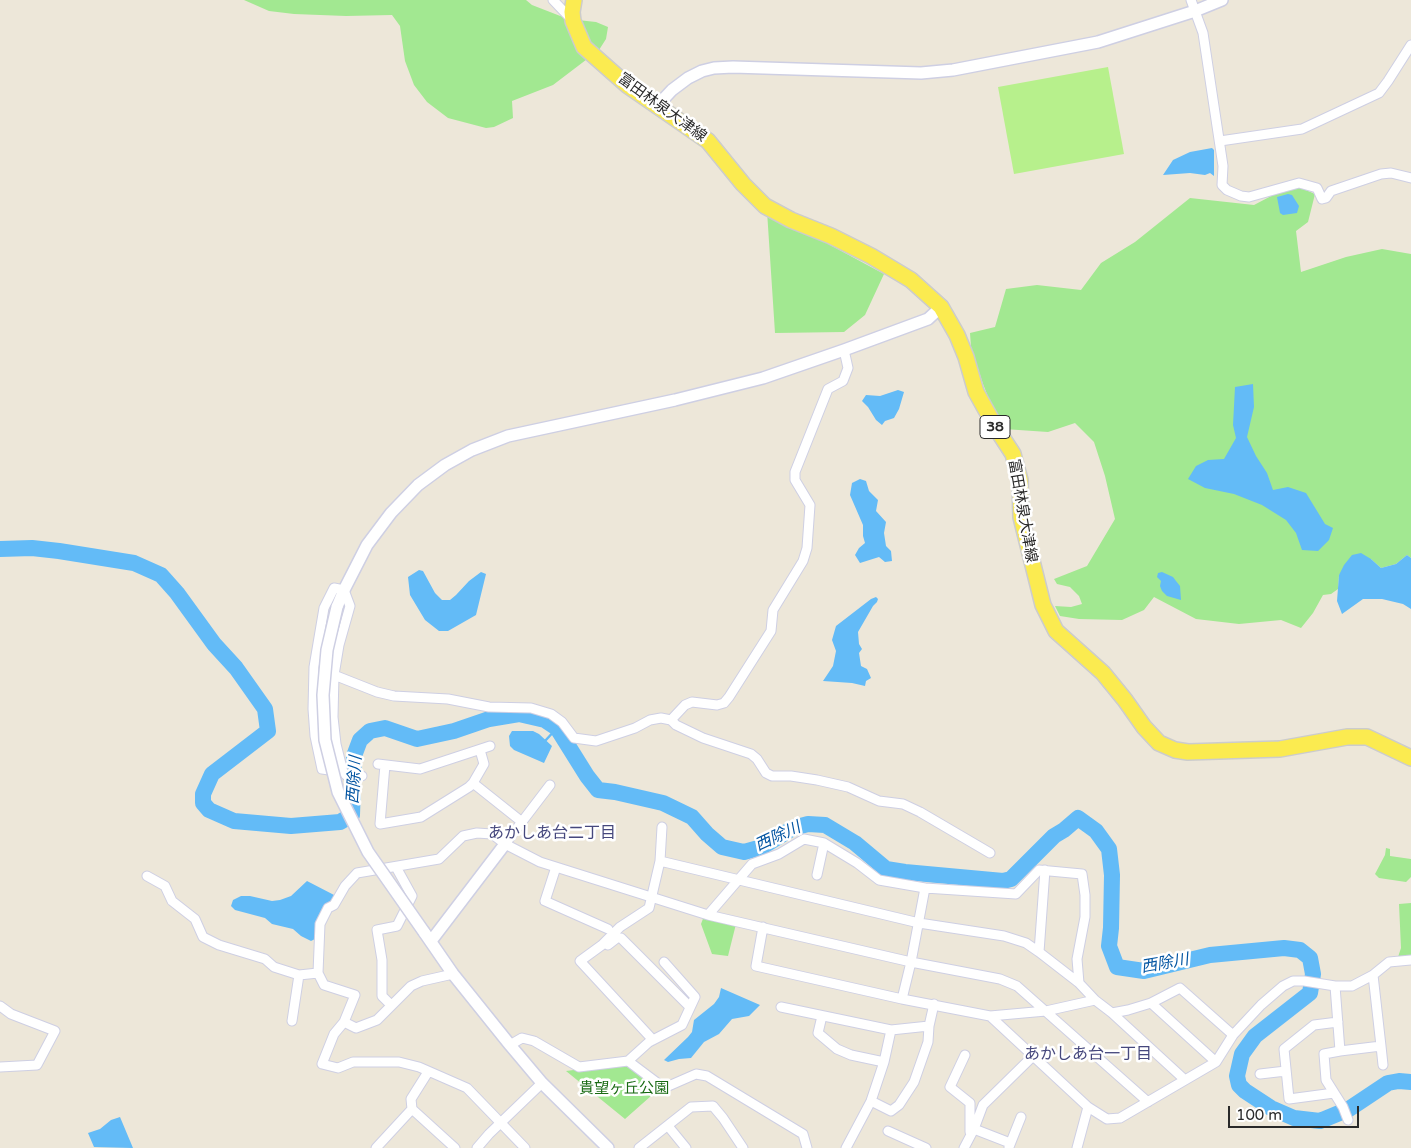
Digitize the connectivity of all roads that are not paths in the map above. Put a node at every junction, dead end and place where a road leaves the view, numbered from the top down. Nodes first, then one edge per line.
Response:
1 (553, 0) edge
2 (574, 0) edge
3 (1222, 0) edge
4 (1193, 5) edge
5 (572, 21) junction
6 (1411, 45) edge
7 (658, 106) junction
8 (1220, 141) junction
9 (1411, 178) edge
10 (941, 307) junction
11 (844, 350) junction
12 (344, 590) junction
13 (334, 675) junction
14 (671, 720) junction
15 (490, 746) dead end
16 (480, 750) junction
17 (1411, 758) edge
18 (344, 774) junction
19 (361, 776) dead end
20 (473, 783) junction
21 (550, 785) dead end
22 (522, 822) junction
23 (662, 827) dead end
24 (824, 843) junction
25 (505, 844) junction
26 (990, 853) dead end
27 (660, 861) junction
28 (396, 867) junction
29 (556, 867) junction
30 (1045, 870) junction
31 (817, 875) dead end
32 (146, 876) dead end
33 (738, 879) junction
34 (925, 888) junction
35 (651, 897) junction
36 (708, 915) junction
37 (919, 923) junction
38 (763, 928) junction
39 (608, 929) dead end
40 (427, 937) junction
41 (598, 948) junction
42 (1039, 952) junction
43 (1411, 960) edge
44 (664, 962) dead end
45 (912, 962) junction
46 (318, 973) junction
47 (299, 974) junction
48 (453, 974) junction
49 (1373, 975) junction
50 (1079, 983) junction
51 (1335, 986) junction
52 (902, 999) junction
53 (1096, 1000) junction
54 (1151, 1003) junction
55 (934, 1004) junction
56 (391, 1005) junction
57 (0, 1006) edge
58 (690, 1007) junction
59 (781, 1007) dead end
60 (1046, 1011) junction
61 (1112, 1013) junction
62 (822, 1016) junction
63 (990, 1016) junction
64 (292, 1021) dead end
65 (344, 1022) junction
66 (1338, 1022) junction
67 (929, 1026) junction
68 (891, 1030) junction
69 (1233, 1035) junction
70 (653, 1040) junction
71 (508, 1042) junction
72 (1381, 1046) junction
73 (1340, 1051) junction
74 (965, 1055) dead end
75 (1034, 1056) junction
76 (628, 1061) junction
77 (884, 1062) junction
78 (1216, 1062) junction
79 (1383, 1065) dead end
80 (0, 1067) edge
81 (1286, 1071) junction
82 (428, 1072) junction
83 (1260, 1074) dead end
84 (1185, 1080) junction
85 (542, 1082) junction
86 (1334, 1093) junction
87 (871, 1101) junction
88 (1148, 1102) junction
89 (1088, 1107) junction
90 (412, 1109) junction
91 (1021, 1117) dead end
92 (1348, 1120) dead end
93 (501, 1124) junction
94 (668, 1126) junction
95 (888, 1131) dead end
96 (972, 1132) junction
97 (1009, 1146) edge
98 (1080, 1147) edge
99 (376, 1148) edge
100 (455, 1148) edge
101 (477, 1148) edge
102 (524, 1148) edge
103 (608, 1148) edge
104 (639, 1148) edge
105 (686, 1148) edge
106 (743, 1148) edge
107 (807, 1148) edge
108 (846, 1148) edge
109 (926, 1148) edge
110 (964, 1148) edge

1 - 5 street
2 - 5 main road
3 - 4 street
4 - 7 street
4 - 8 street
5 - 7 main road, 富田林泉大津線 / 38
6 - 8 street
7 - 10 main road, 富田林泉大津線 / 38
8 - 9 street
10 - 11 street
10 - 17 main road, 富田林泉大津線 / 38
11 - 12 street
11 - 14 street
12 - 13 street
12 - 18 street
12 - 40 street, bridge
13 - 14 street
13 - 18 street
14 - 26 street
15 - 16 street
16 - 20 street
16 - 20 street
18 - 19 street
20 - 22 street
21 - 22 street
22 - 25 street
23 - 27 street
24 - 31 street
24 - 33 street
24 - 34 street
25 - 28 street
25 - 29 street
25 - 40 street
27 - 33 street
27 - 35 street
28 - 46 street
28 - 56 street
29 - 35 street
29 - 39 street
30 - 34 street
30 - 42 street
30 - 50 street
32 - 47 street
33 - 36 street
33 - 37 street
34 - 37 street
35 - 36 street
35 - 41 street
36 - 38 street
37 - 42 street
37 - 45 street
38 - 45 street
38 - 52 street
40 - 48 street
41 - 58 street
41 - 70 street
42 - 50 street
43 - 49 street
44 - 58 street
45 - 52 street
45 - 60 street
46 - 47 street
46 - 65 street
47 - 64 street
48 - 56 street
48 - 71 street
49 - 51 street
49 - 72 street
50 - 53 street
51 - 66 street
51 - 69 street
52 - 55 street
53 - 60 street
53 - 61 street
54 - 61 street
54 - 69 street
54 - 78 street
55 - 63 street
55 - 67 street
56 - 65 street
57 - 80 street
58 - 70 street
59 - 62 street
60 - 63 street
60 - 88 street
61 - 84 street
62 - 68 street
62 - 77 street
63 - 75 street
65 - 82 street
66 - 73 street
66 - 81 street
67 - 68 street
67 - 87 street
68 - 77 street
69 - 78 street
70 - 76 street
71 - 76 street
71 - 85 street
72 - 73 street
72 - 79 street
73 - 86 street
74 - 96 street
75 - 89 street
75 - 96 street
76 - 107 street
77 - 87 street
78 - 84 street
81 - 83 street
81 - 86 street
82 - 90 street
82 - 93 street
84 - 88 street
85 - 93 street
85 - 103 street
86 - 92 street
87 - 108 street
88 - 89 street
89 - 98 street
90 - 99 street
90 - 100 street
91 - 97 street
93 - 101 street
93 - 102 street
94 - 104 street
94 - 105 street
94 - 106 street
95 - 109 street
96 - 97 street
96 - 110 street

